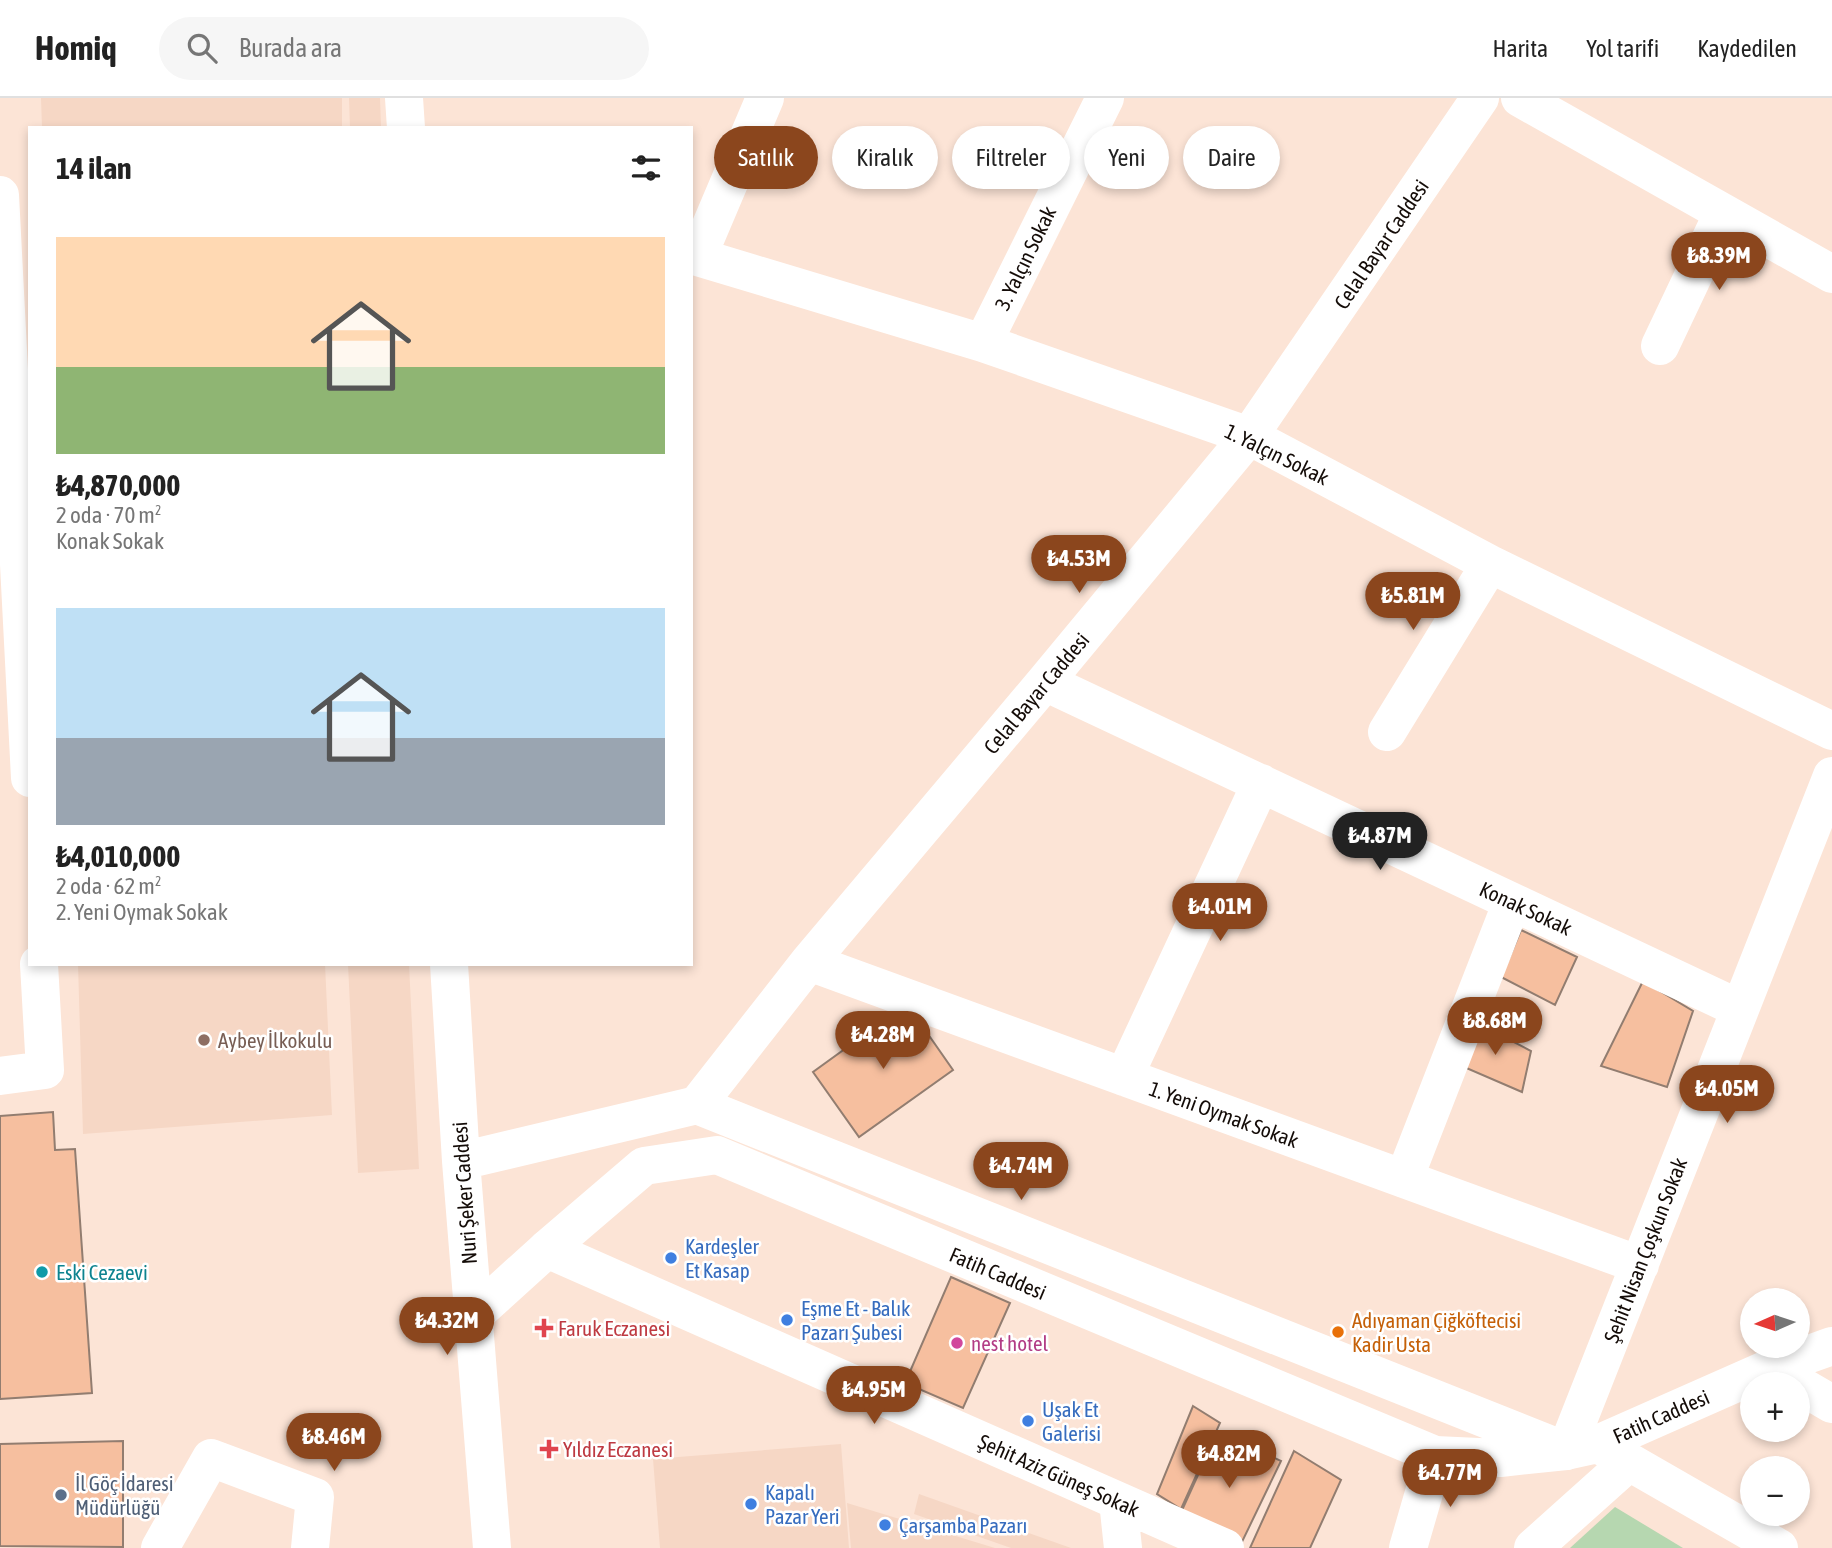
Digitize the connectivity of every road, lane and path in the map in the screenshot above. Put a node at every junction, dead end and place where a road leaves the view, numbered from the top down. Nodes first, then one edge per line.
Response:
1 (404, 98) edge
2 (765, 98) edge
3 (1105, 98) edge
4 (1480, 98) edge
5 (1520, 98) edge
6 (405, 126) edge
7 (0, 195) edge
8 (1723, 213) junction
9 (695, 256) edge
10 (1832, 274) edge
11 (3, 304) edge
12 (983, 343) junction
13 (1660, 346) dead end
14 (1249, 436) junction
15 (1490, 564) junction
16 (1045, 682) junction
17 (1832, 731) edge
18 (1387, 732) dead end
19 (28, 746) edge
20 (1832, 776) edge
21 (1261, 783) junction
22 (1512, 902) junction
23 (809, 962) junction
24 (39, 966) edge
25 (449, 966) edge
26 (1740, 1009) junction
27 (0, 1076) edge
28 (1125, 1077) junction
29 (697, 1105) junction
30 (460, 1161) junction
31 (1404, 1179) junction
32 (547, 1249) junction
33 (1640, 1265) junction
34 (473, 1316) junction
35 (1832, 1346) edge
36 (1770, 1368) junction
37 (1832, 1404) edge
38 (1598, 1452) junction
39 (1435, 1455) junction
40 (1118, 1500) junction
41 (160, 1548) edge
42 (310, 1548) edge
43 (492, 1548) edge
44 (1124, 1548) edge
45 (1226, 1548) edge
46 (1408, 1548) edge
47 (1534, 1548) edge
48 (1779, 1548) edge

1 - 6 street
2 - 9 street
3 - 12 street, 3. Yalçın Sokak
4 - 14 street, Celal Bayar Caddesi
5 - 8 street
7 - 11 street
8 - 10 street
8 - 13 street
9 - 12 street, 1. Yalçın Sokak
11 - 19 street
12 - 14 street, 1. Yalçın Sokak
14 - 15 street, 1. Yalçın Sokak
14 - 16 street, Celal Bayar Caddesi
15 - 17 street, 1. Yalçın Sokak
15 - 18 street
16 - 21 street, Konak Sokak
16 - 23 street, Celal Bayar Caddesi
20 - 26 street, Şehit Nisan Çoşkun Sokak
21 - 22 street, Konak Sokak
21 - 28 street
22 - 26 street, Konak Sokak
22 - 31 street
23 - 28 street, 1. Yeni Oymak Sokak
23 - 29 street, Celal Bayar Caddesi
24 - 27 street
25 - 30 street, Nuri Şeker Caddesi
26 - 33 street, Şehit Nisan Çoşkun Sokak
28 - 31 street, 1. Yeni Oymak Sokak
29 - 30 street
29 - 38 street, Fatih Caddesi
30 - 34 street, Nuri Şeker Caddesi
31 - 33 street, 1. Yeni Oymak Sokak
32 - 34 street, Fatih Caddesi
32 - 39 street, Fatih Caddesi
32 - 40 street, Şehit Aziz Güneş Sokak
33 - 38 street, Şehit Nisan Çoşkun Sokak
34 - 43 street, Nuri Şeker Caddesi
35 - 36 street, Fatih Caddesi
36 - 37 street
36 - 38 street, Fatih Caddesi
38 - 39 street, Fatih Caddesi
38 - 47 street
38 - 48 street
39 - 46 street
40 - 44 street
40 - 45 street, Şehit Aziz Güneş Sokak
41 - 42 street

